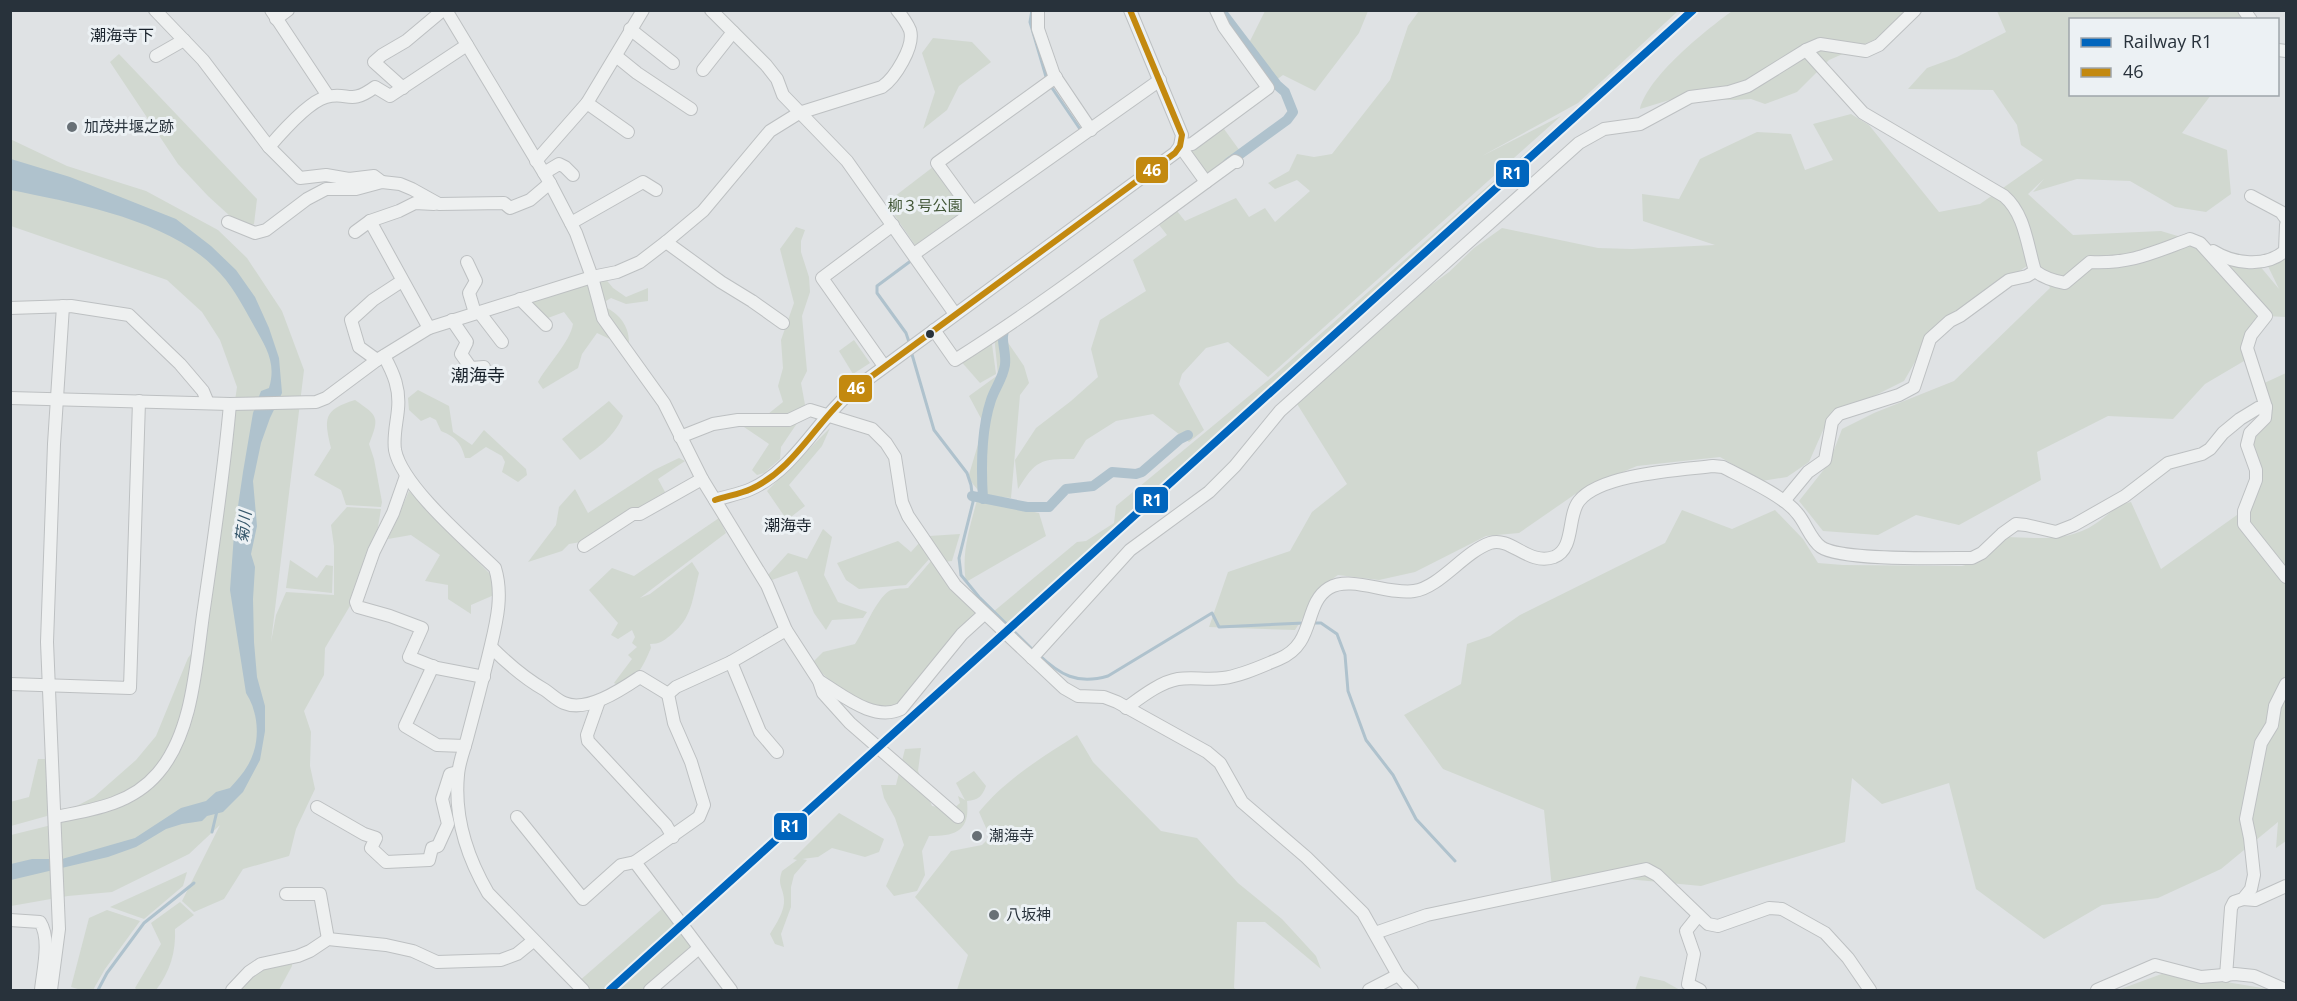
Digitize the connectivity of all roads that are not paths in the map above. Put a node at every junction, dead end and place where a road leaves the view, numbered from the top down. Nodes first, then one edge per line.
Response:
1 (155, 10) edge
2 (288, 10) edge
3 (444, 10) edge
4 (643, 10) edge
5 (711, 10) edge
6 (897, 10) edge
7 (1038, 10) edge
8 (1130, 10) edge
9 (1216, 10) edge
10 (1916, 10) edge
11 (273, 15) edge
12 (630, 29) junction
13 (733, 32) junction
14 (184, 40) junction
15 (467, 45) junction
16 (1806, 50) junction
17 (156, 56) dead end
18 (616, 56) junction
19 (673, 63) dead end
20 (703, 70) dead end
21 (1056, 77) junction
22 (1160, 80) junction
23 (403, 88) junction
24 (328, 96) junction
25 (587, 103) junction
26 (691, 109) dead end
27 (799, 113) junction
28 (1091, 130) junction
29 (628, 132) dead end
30 (1180, 146) junction
31 (269, 147) junction
32 (536, 161) junction
33 (1237, 162) dead end
34 (573, 175) dead end
35 (547, 178) junction
36 (382, 182) junction
37 (1206, 182) junction
38 (656, 190) dead end
39 (2251, 196) dead end
40 (439, 204) junction
41 (972, 211) junction
42 (2286, 219) edge
43 (370, 221) junction
44 (228, 222) dead end
45 (571, 223) junction
46 (892, 225) junction
47 (2286, 225) edge
48 (355, 232) dead end
49 (666, 242) junction
50 (2200, 243) junction
51 (914, 254) junction
52 (467, 262) dead end
53 (2035, 271) junction
54 (592, 277) junction
55 (402, 281) junction
56 (520, 299) junction
57 (63, 306) junction
58 (10, 308) edge
59 (477, 313) junction
60 (955, 314) junction
61 (452, 320) junction
62 (783, 323) dead end
63 (546, 325) dead end
64 (429, 328) junction
65 (934, 330) junction
66 (502, 342) dead end
67 (381, 358) junction
68 (884, 366) junction
69 (484, 368) dead end
70 (10, 398) edge
71 (58, 400) junction
72 (139, 401) junction
73 (208, 403) junction
74 (233, 404) junction
75 (2266, 407) junction
76 (827, 415) junction
77 (680, 437) junction
78 (406, 477) junction
79 (702, 479) junction
80 (715, 500) junction
81 (1784, 501) junction
82 (584, 546) dead end
83 (2286, 577) edge
84 (984, 614) junction
85 (786, 630) junction
86 (491, 647) junction
87 (1032, 658) junction
88 (731, 662) junction
89 (433, 666) junction
90 (484, 677) junction
91 (819, 681) junction
92 (10, 684) edge
93 (2286, 684) edge
94 (50, 686) junction
95 (668, 694) junction
96 (599, 701) junction
97 (1126, 708) junction
98 (465, 746) junction
99 (777, 752) dead end
100 (458, 772) junction
101 (317, 807) dead end
102 (517, 817) dead end
103 (958, 817) dead end
104 (55, 819) junction
105 (673, 837) junction
106 (635, 862) junction
107 (2286, 886) edge
108 (286, 894) dead end
109 (2243, 899) junction
110 (1698, 916) junction
111 (10, 920) edge
112 (1375, 933) junction
113 (328, 939) junction
114 (533, 941) junction
115 (699, 948) junction
116 (1398, 975) junction
117 (2226, 976) junction
118 (41, 990) edge
119 (51, 990) edge
120 (232, 990) edge
121 (583, 990) edge
122 (650, 990) edge
123 (731, 990) edge
124 (1369, 990) edge
125 (1412, 990) edge
126 (1700, 990) edge
127 (1870, 990) edge
128 (2097, 990) edge
129 (2286, 990) edge

1 - 14 street
2 - 11 street
3 - 15 street
3 - 23 street
4 - 12 street
5 - 13 street
6 - 27 street
7 - 21 street
8 - 22 street
9 - 30 street
10 - 16 street
11 - 24 street
12 - 18 street
12 - 19 street
13 - 20 street
13 - 27 street
14 - 17 street
14 - 31 street
15 - 23 street
15 - 32 street
16 - 53 street
16 - 87 street
18 - 25 street
18 - 26 street
21 - 28 street
21 - 41 street
22 - 28 street
22 - 30 street
23 - 24 street
24 - 31 street
25 - 29 street
25 - 32 street
27 - 46 street
27 - 49 street
28 - 41 street
30 - 37 street
30 - 60 street
31 - 36 street
32 - 35 street
33 - 37 street
34 - 35 street
35 - 40 street
35 - 45 street
36 - 40 street
36 - 44 street
37 - 65 street
38 - 45 street
39 - 42 street
40 - 43 street
41 - 51 street
43 - 48 street
43 - 55 street
45 - 54 street
46 - 51 street
46 - 68 street
47 - 50 street
49 - 54 street
49 - 62 street
50 - 53 street
50 - 75 street
51 - 60 street
52 - 59 street
53 - 81 street
54 - 56 street
54 - 77 street
55 - 64 street
55 - 67 street
56 - 59 street
56 - 63 street
57 - 58 street
57 - 71 street
57 - 73 street
59 - 61 street
59 - 66 street
60 - 65 street
61 - 64 street
61 - 69 street
64 - 67 street
65 - 68 street
67 - 74 street
67 - 78 street
68 - 76 street
70 - 71 street
71 - 72 street
71 - 94 street
72 - 73 street
72 - 94 street
73 - 74 street
74 - 104 street
75 - 81 street
75 - 83 street
76 - 77 street
76 - 80 street
76 - 84 street
77 - 79 street
78 - 86 street
78 - 89 street
79 - 80 street
79 - 82 street
80 - 85 street
81 - 97 street
84 - 87 street
84 - 91 street
85 - 88 street
85 - 91 street
86 - 90 street
86 - 96 street
87 - 97 street
88 - 95 street
88 - 99 street
89 - 90 street
89 - 98 street
90 - 98 street
91 - 103 street
92 - 94 street
93 - 109 street
94 - 104 street
95 - 96 street
95 - 105 street
96 - 105 street
97 - 112 street
98 - 100 street
100 - 101 street
100 - 114 street
102 - 106 street
104 - 119 street
105 - 106 street
106 - 115 street
107 - 109 street
108 - 113 street
109 - 117 street
110 - 112 street
110 - 126 street
110 - 127 street
111 - 118 street
112 - 116 street
113 - 114 street
113 - 120 street
114 - 121 street
115 - 122 street
115 - 123 street
116 - 124 street
116 - 125 street
117 - 128 street
117 - 129 street

